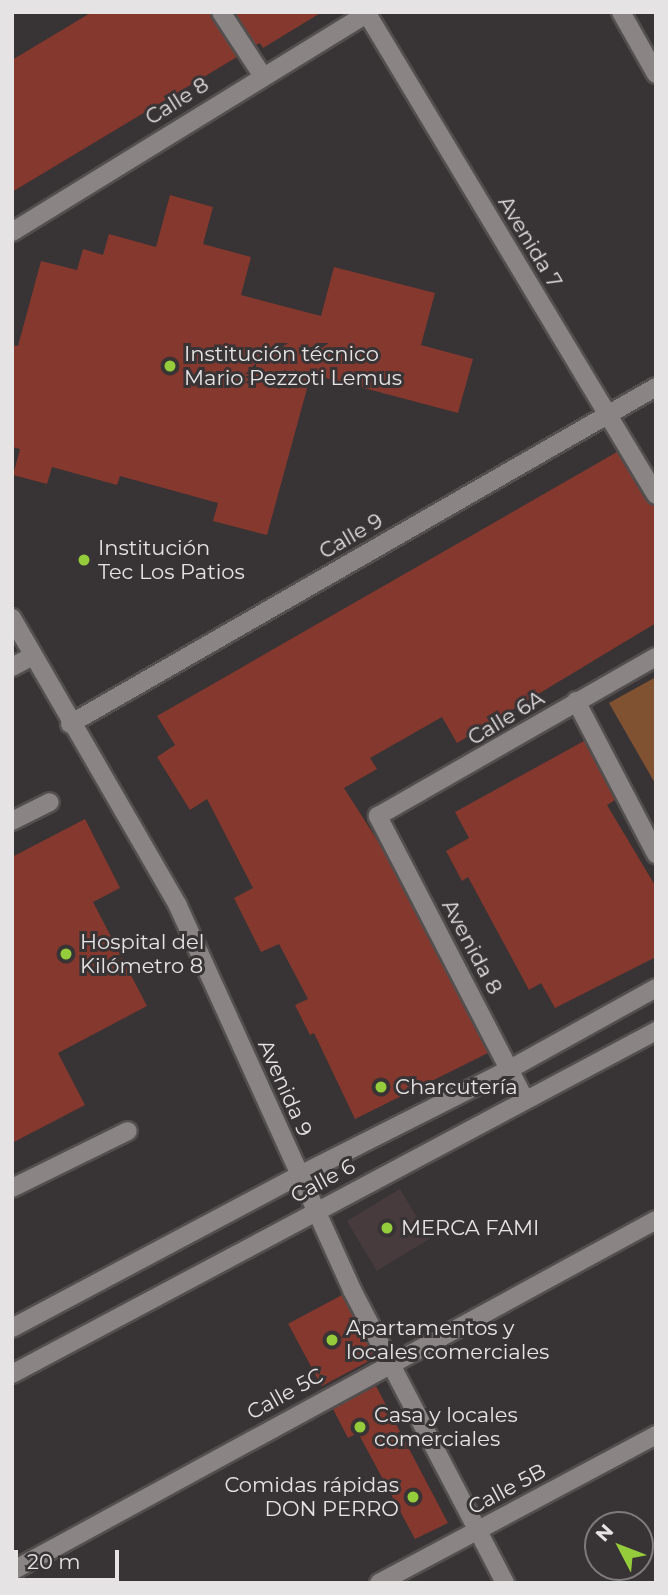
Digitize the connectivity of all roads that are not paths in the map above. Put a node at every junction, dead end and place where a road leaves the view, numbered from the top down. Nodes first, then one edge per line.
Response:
1 (221, 12) edge
2 (621, 12) edge
3 (367, 13) edge
4 (656, 74) edge
5 (262, 75) junction
6 (12, 232) edge
7 (656, 387) edge
8 (607, 415) junction
9 (656, 495) edge
10 (12, 618) edge
11 (33, 656) junction
12 (656, 657) edge
13 (12, 667) edge
14 (576, 701) junction
15 (69, 724) junction
16 (50, 802) dead end
17 (378, 816) joint
18 (12, 821) edge
19 (656, 855) edge
20 (656, 988) edge
21 (656, 1031) edge
22 (510, 1069) junction
23 (525, 1100) junction
24 (128, 1131) dead end
25 (300, 1175) junction
26 (12, 1188) edge
27 (316, 1211) junction
28 (656, 1220) edge
29 (12, 1328) edge
30 (388, 1363) junction
31 (12, 1374) edge
32 (656, 1435) edge
33 (478, 1531) junction
34 (12, 1570) edge
35 (379, 1583) edge
36 (505, 1583) edge

1 - 5 street
2 - 4 street
3 - 5 street, Calle 8
3 - 8 street, Avenida 7
5 - 6 street, Calle 8
7 - 8 street, Calle 9
8 - 9 street, Avenida 7
8 - 15 street, Calle 9
10 - 11 street, Avenida 9
11 - 13 street
11 - 15 street, Avenida 9
12 - 14 street, Calle 6A
14 - 17 street, Calle 6A
14 - 19 street
15 - 25 street, Avenida 9
16 - 18 street
17 - 22 street, Avenida 8
20 - 22 street, Calle 6
21 - 23 street, Calle 6
22 - 23 street, Avenida 8
22 - 25 street, Calle 6
23 - 27 street, Calle 6
24 - 26 street
25 - 27 street, Avenida 9
25 - 29 street, Calle 6
27 - 30 street, Avenida 9
27 - 31 street, Calle 6
28 - 30 street, Calle 5C
30 - 33 street, Avenida 9
30 - 34 street, Calle 5C
32 - 33 street, Calle 5B
33 - 35 street, Calle 5B
33 - 36 street, Avenida 9

